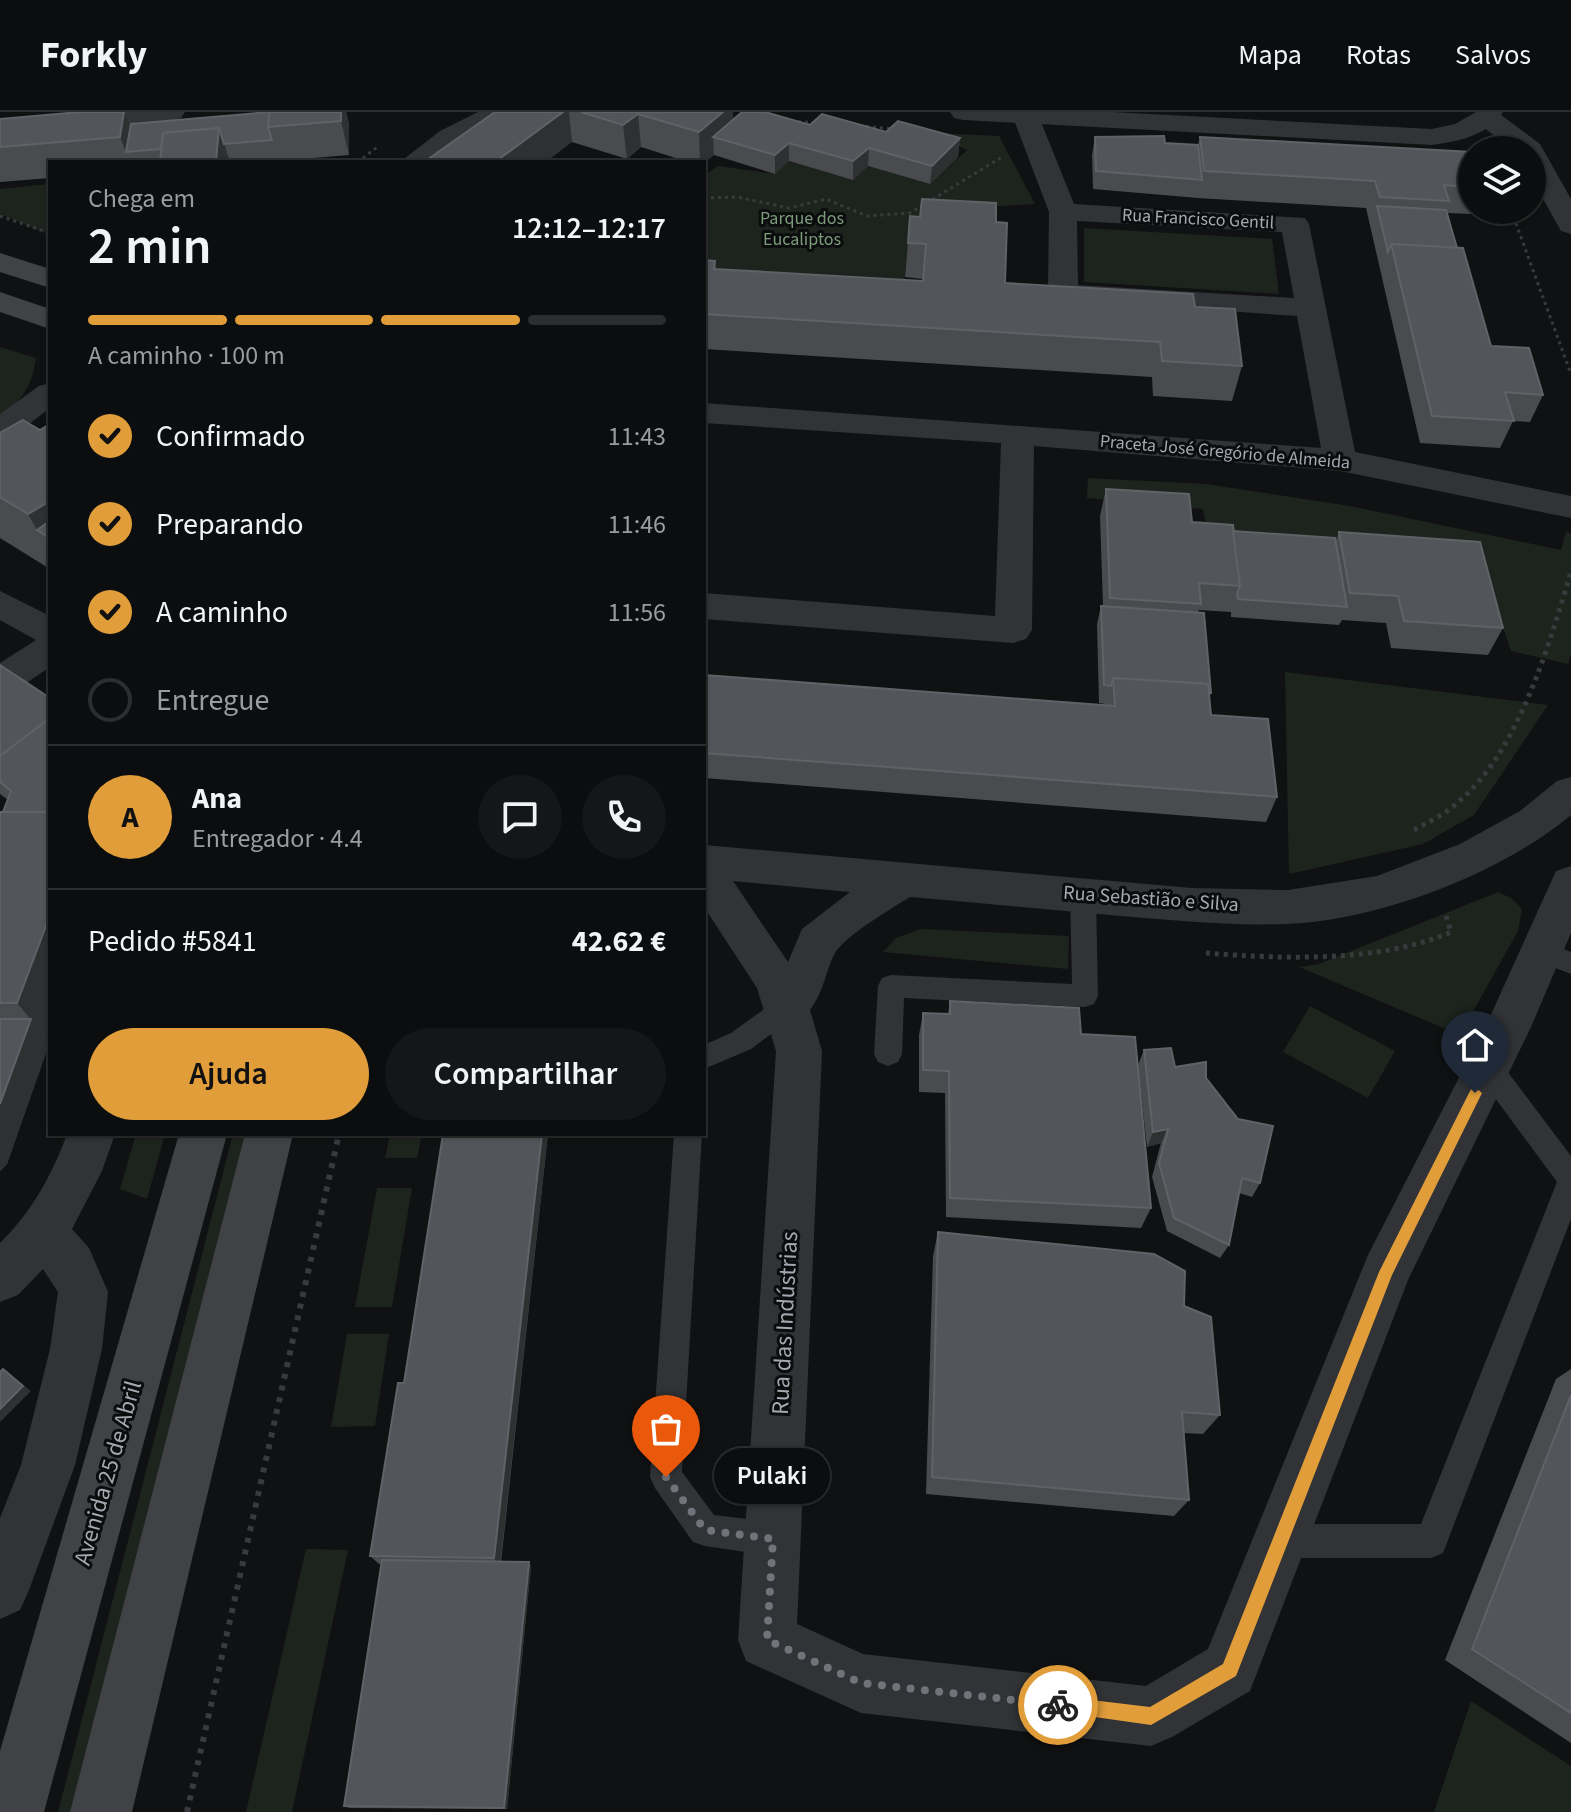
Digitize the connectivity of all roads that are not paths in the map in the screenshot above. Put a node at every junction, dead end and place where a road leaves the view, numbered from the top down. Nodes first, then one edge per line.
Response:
1 (163, 112) edge
2 (172, 112) edge
3 (461, 112) edge
4 (498, 112) edge
5 (963, 112) edge
6 (1489, 115) edge
7 (1027, 120) edge
8 (0, 127) edge
9 (1514, 136) edge
10 (449, 137) junction
11 (417, 160) edge
12 (1546, 179) edge
13 (1063, 212) junction
14 (1571, 225) edge
15 (0, 262) edge
16 (48, 278) edge
17 (0, 301) edge
18 (1311, 308) junction
19 (48, 319) edge
20 (48, 394) edge
21 (706, 413) edge
22 (0, 430) edge
23 (48, 430) edge
24 (1018, 434) junction
25 (1340, 460) junction
26 (0, 462) edge
27 (1571, 507) edge
28 (0, 604) edge
29 (706, 606) edge
30 (48, 631) edge
31 (48, 650) edge
32 (3, 679) edge
33 (1571, 792) edge
34 (706, 862) edge
35 (706, 880) edge
36 (903, 880) junction
37 (1571, 883) edge
38 (1083, 895) junction
39 (1556, 957) edge
40 (787, 1007) junction
41 (888, 1054) dead end
42 (706, 1056) edge
43 (1488, 1067) junction
44 (90, 1136) edge
45 (202, 1136) edge
46 (269, 1136) edge
47 (688, 1136) edge
48 (1571, 1181) edge
49 (41, 1237) junction
50 (0, 1278) edge
51 (773, 1539) junction
52 (1282, 1541) junction
53 (0, 1590) edge
54 (13, 1812) edge
55 (101, 1812) edge

1 - 2 street
1 - 8 street
3 - 10 street
4 - 10 street
5 - 7 street
6 - 7 street
6 - 9 street
7 - 13 street
10 - 11 street
12 - 14 street
13 - 18 street, Rua Francisco Gentil
13 - 18 street
15 - 16 main road
17 - 19 main road
18 - 25 street, Rua Francisco Gentil
20 - 22 street
21 - 24 street, Praceta José Gregório de Almeida
23 - 26 street
24 - 25 street, Praceta José Gregório de Almeida
24 - 29 street
25 - 27 street, Praceta José Gregório de Almeida
28 - 30 street
31 - 32 street
33 - 38 street, Rua Sebastião e Silva
34 - 36 street, Rua Sebastião e Silva
35 - 40 street, Rua das Indústrias
36 - 38 street, Rua Sebastião e Silva
36 - 40 street
37 - 39 street, Rua das Indústrias
38 - 41 lane
39 - 43 street, Rua das Indústrias
40 - 42 lane
40 - 51 street, Rua das Indústrias
43 - 48 lane
43 - 52 street, Rua das Indústrias
44 - 49 street
45 - 54 main road, Avenida 25 de Abril
46 - 55 main road
47 - 51 lane
48 - 52 lane
49 - 50 street
49 - 53 street
51 - 52 street, Rua das Indústrias

